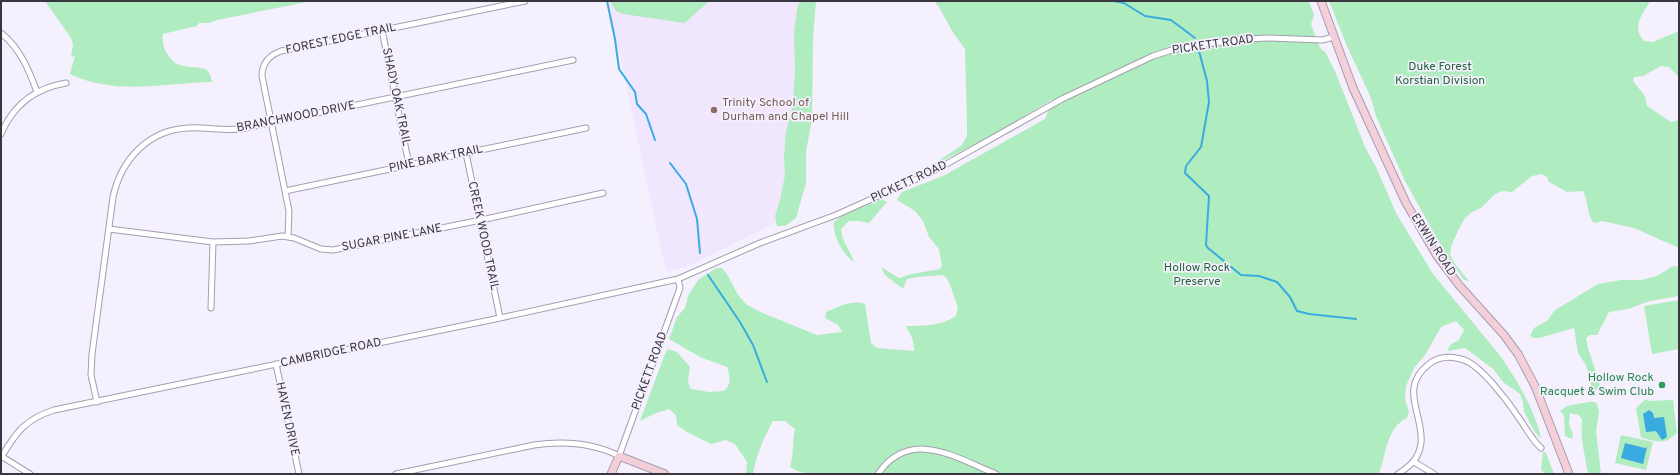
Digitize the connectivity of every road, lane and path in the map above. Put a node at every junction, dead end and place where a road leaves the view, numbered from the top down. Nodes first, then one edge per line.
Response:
1 (525, 1) edge
2 (1322, 1) edge
3 (382, 30) junction
4 (1, 33) edge
5 (1334, 37) junction
6 (573, 60) dead end
7 (66, 83) dead end
8 (37, 92) junction
9 (396, 97) junction
10 (271, 124) junction
11 (586, 128) dead end
12 (1, 134) edge
13 (466, 153) junction
14 (409, 165) junction
15 (285, 191) junction
16 (602, 193) dead end
17 (480, 220) junction
18 (109, 229) junction
19 (288, 237) junction
20 (213, 242) junction
21 (678, 279) junction
22 (211, 308) dead end
23 (500, 318) junction
24 (276, 364) junction
25 (97, 402) junction
26 (1541, 448) dead end
27 (1, 456) edge
28 (619, 456) junction
29 (1414, 462) junction
30 (30, 474) edge
31 (299, 474) edge
32 (396, 474) edge
33 (611, 474) edge
34 (665, 474) edge
35 (878, 474) edge
36 (996, 474) edge
37 (1398, 474) edge
38 (1434, 474) edge
39 (1569, 474) edge

1 - 3 street, FOREST EDGE TRAIL
2 - 5 main road, ERWIN ROAD
3 - 9 street, SHADY OAK TRAIL
3 - 10 street, FOREST EDGE TRAIL
4 - 8 street
5 - 21 street, PICKETT ROAD
5 - 39 main road, ERWIN ROAD
6 - 9 street, BRANCHWOOD DRIVE
7 - 8 street
8 - 12 street
9 - 10 street, BRANCHWOOD DRIVE
9 - 14 street, SHADY OAK TRAIL
10 - 15 street, FOREST EDGE TRAIL
10 - 18 street, BRANCHWOOD DRIVE
11 - 13 street, PINE BARK TRAIL
13 - 14 street, PINE BARK TRAIL
13 - 17 street, CREEK WOOD TRAIL
14 - 15 street, PINE BARK TRAIL
15 - 19 street, FOREST EDGE TRAIL
16 - 17 street, SUGAR PINE LANE
17 - 19 street, SUGAR PINE LANE
17 - 23 street, CREEK WOOD TRAIL
18 - 20 street, SUGAR PINE LANE
18 - 25 street, BRANCHWOOD DRIVE
19 - 20 street, SUGAR PINE LANE
20 - 22 street
21 - 23 street, CAMBRIDGE ROAD
21 - 28 street, PICKETT ROAD
23 - 24 street, CAMBRIDGE ROAD
24 - 25 street, CAMBRIDGE ROAD
24 - 31 street, HAVEN DRIVE
25 - 27 street, CAMBRIDGE ROAD
26 - 29 street
27 - 30 street
28 - 32 street
28 - 33 main road, PICKETT ROAD
28 - 34 main road
29 - 37 street
29 - 38 street
35 - 36 street

